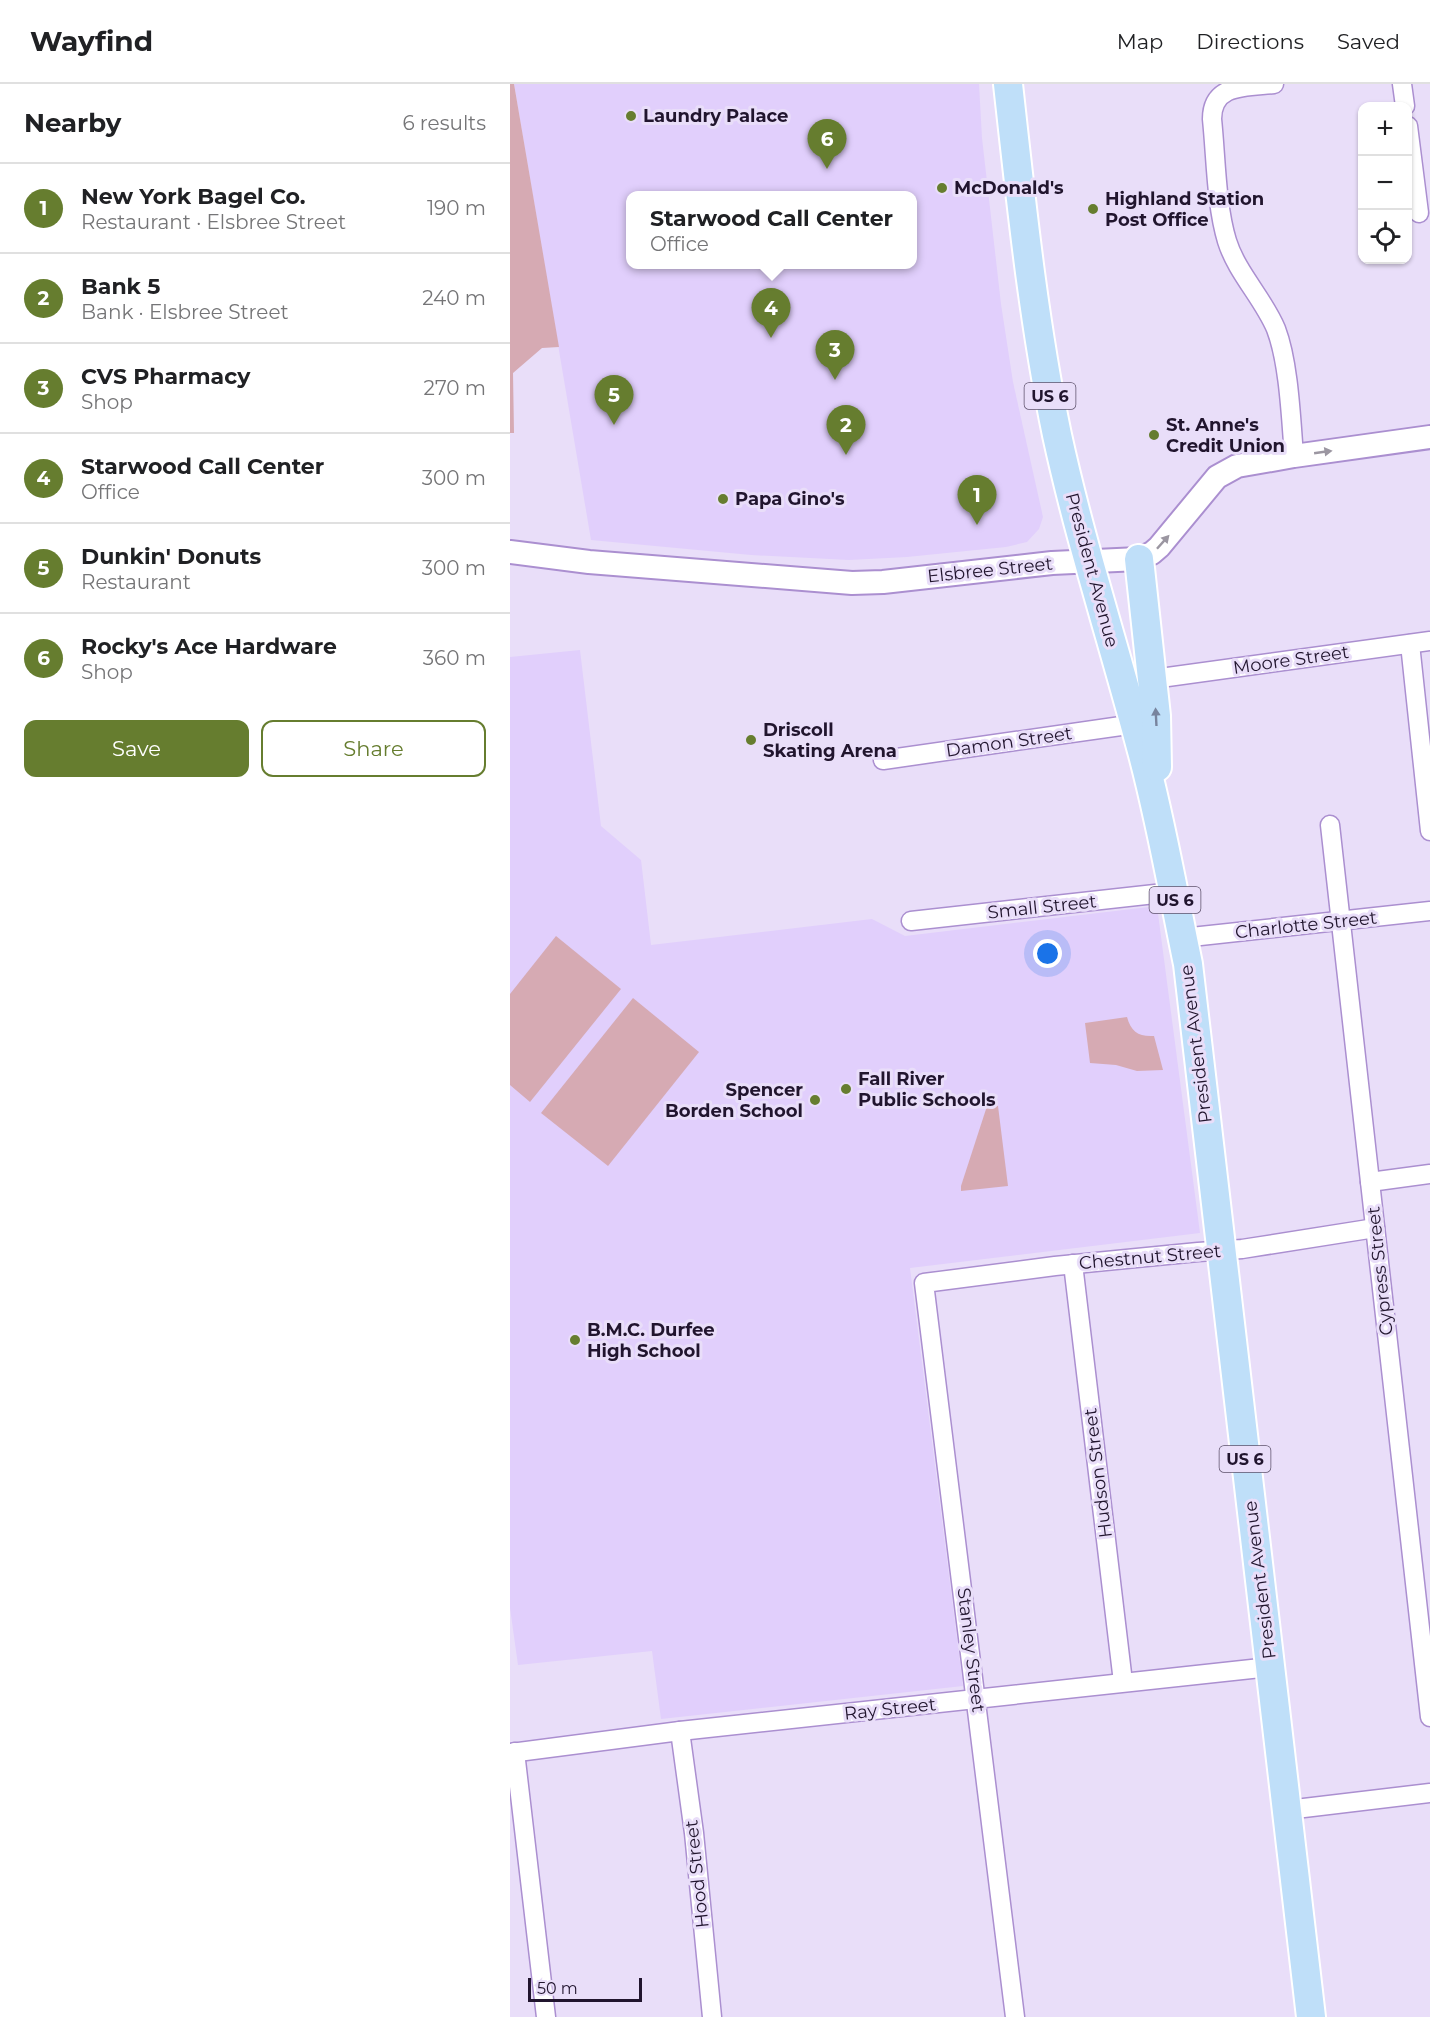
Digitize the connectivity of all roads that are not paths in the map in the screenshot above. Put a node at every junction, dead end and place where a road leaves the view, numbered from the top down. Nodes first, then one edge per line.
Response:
1 (1008, 84) edge
2 (1274, 84) edge
3 (1402, 84) edge
4 (1404, 102) edge
5 (1411, 156) edge
6 (1419, 213) dead end
7 (1430, 437) edge
8 (1294, 456) junction
9 (510, 552) edge
10 (1139, 560) junction
11 (1090, 561) junction
12 (1430, 640) edge
13 (1410, 644) junction
14 (1153, 679) junction
15 (1135, 724) junction
16 (883, 759) dead end
17 (1158, 817) junction
18 (1330, 825) dead end
19 (1430, 831) edge
20 (1173, 892) junction
21 (1430, 911) edge
22 (911, 921) dead end
23 (1341, 921) junction
24 (1182, 938) junction
25 (1430, 1174) edge
26 (1370, 1182) junction
27 (1375, 1228) junction
28 (1220, 1250) junction
29 (1074, 1264) junction
30 (924, 1283) joint
31 (1424, 1601) edge
32 (1270, 1667) junction
33 (1123, 1682) junction
34 (978, 1700) junction
35 (1430, 1717) edge
36 (680, 1731) junction
37 (512, 1753) edge
38 (1430, 1793) edge
39 (1287, 1810) junction
40 (546, 2017) edge
41 (712, 2017) edge
42 (1016, 2017) edge
43 (1311, 2017) edge

1 - 11 main road, President Avenue / US 6
2 - 8 street
3 - 4 street
5 - 6 street
8 -> 7 street
10 -> 8 street
9 - 11 street, Elsbree Street
10 - 11 street, Elsbree Street
10 - 14 main road
11 - 15 main road, President Avenue / US 6
12 - 13 street, Moore Street
13 - 14 street, Moore Street
13 - 19 street
17 -> 14 main road
15 - 16 street, Damon Street
15 - 17 main road, President Avenue / US 6
17 - 20 main road, President Avenue / US 6
18 - 23 street, Cypress Street
20 - 22 street, Small Street
20 - 24 main road, President Avenue / US 6
21 - 23 street, Charlotte Street
23 - 24 street, Charlotte Street
23 - 26 street, Cypress Street
24 - 28 main road, President Avenue / US 6
25 - 26 street
26 - 27 street, Cypress Street
27 - 28 street, Chestnut Street
27 - 31 street, Cypress Street
28 - 29 street, Chestnut Street
28 - 32 main road, President Avenue / US 6
29 - 30 street, Chestnut Street
29 - 33 street, Hudson Street
30 - 34 street, Stanley Street
31 - 35 street, Cypress Street
32 - 33 street, Ray Street
32 - 39 main road, President Avenue / US 6
33 - 34 street, Ray Street
34 - 36 street, Ray Street
34 - 42 street, Stanley Street
36 - 37 street, Ray Street
36 - 41 street, Hood Street
37 - 40 street
38 - 39 street
39 - 43 main road, President Avenue / US 6

